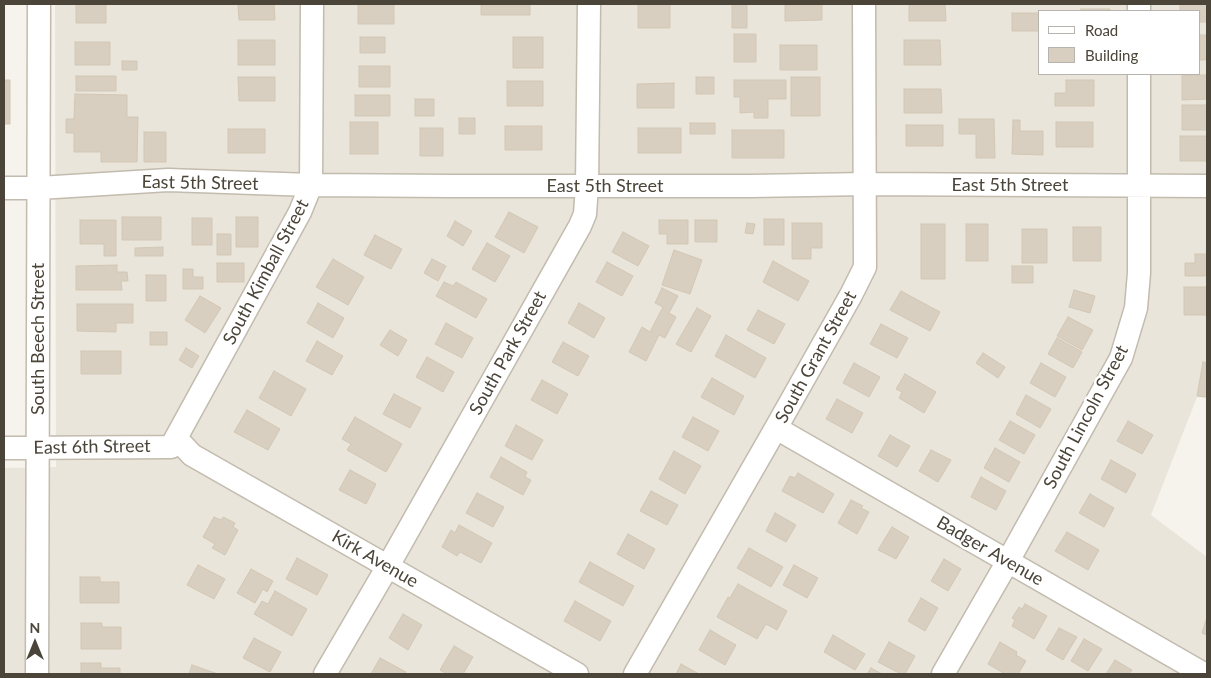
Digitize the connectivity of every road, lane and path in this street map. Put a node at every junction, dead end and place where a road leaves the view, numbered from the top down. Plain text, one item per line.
1 (40, 4) edge
2 (312, 4) edge
3 (590, 4) edge
4 (864, 4) edge
5 (1139, 75) edge
6 (866, 184) junction
7 (311, 185) junction
8 (587, 186) junction
9 (1138, 186) junction
10 (1207, 186) edge
11 (4, 188) edge
12 (39, 188) junction
13 (776, 428) junction
14 (176, 438) junction
15 (4, 448) edge
16 (37, 448) junction
17 (1008, 561) junction
18 (388, 566) junction
19 (37, 674) edge
20 (324, 674) edge
21 (578, 674) edge
22 (635, 674) edge
23 (943, 674) edge
24 (1204, 674) edge

1 - 12 street, South Beech Street
2 - 7 street, South Kimball Street
3 - 8 street, South Park Street
4 - 6 street, South Grant Street
5 - 9 street, South Lincoln Street
6 - 8 street, East 5th Street
6 - 9 street, East 5th Street
6 - 13 street, South Grant Street
7 - 8 street, East 5th Street
7 - 12 street, East 5th Street
7 - 14 street, South Kimball Street
8 - 18 street, South Park Street
9 - 10 street, East 5th Street
9 - 17 street, South Lincoln Street
11 - 12 street, East 5th Street
12 - 16 street, South Beech Street
13 - 17 street, Badger Avenue
13 - 22 street, South Grant Street
14 - 16 street, East 6th Street
14 - 18 street, Kirk Avenue
15 - 16 street, East 6th Street
16 - 19 street, South Beech Street
17 - 23 street, South Lincoln Street
17 - 24 street, Badger Avenue
18 - 20 street, South Park Street
18 - 21 street, Kirk Avenue

